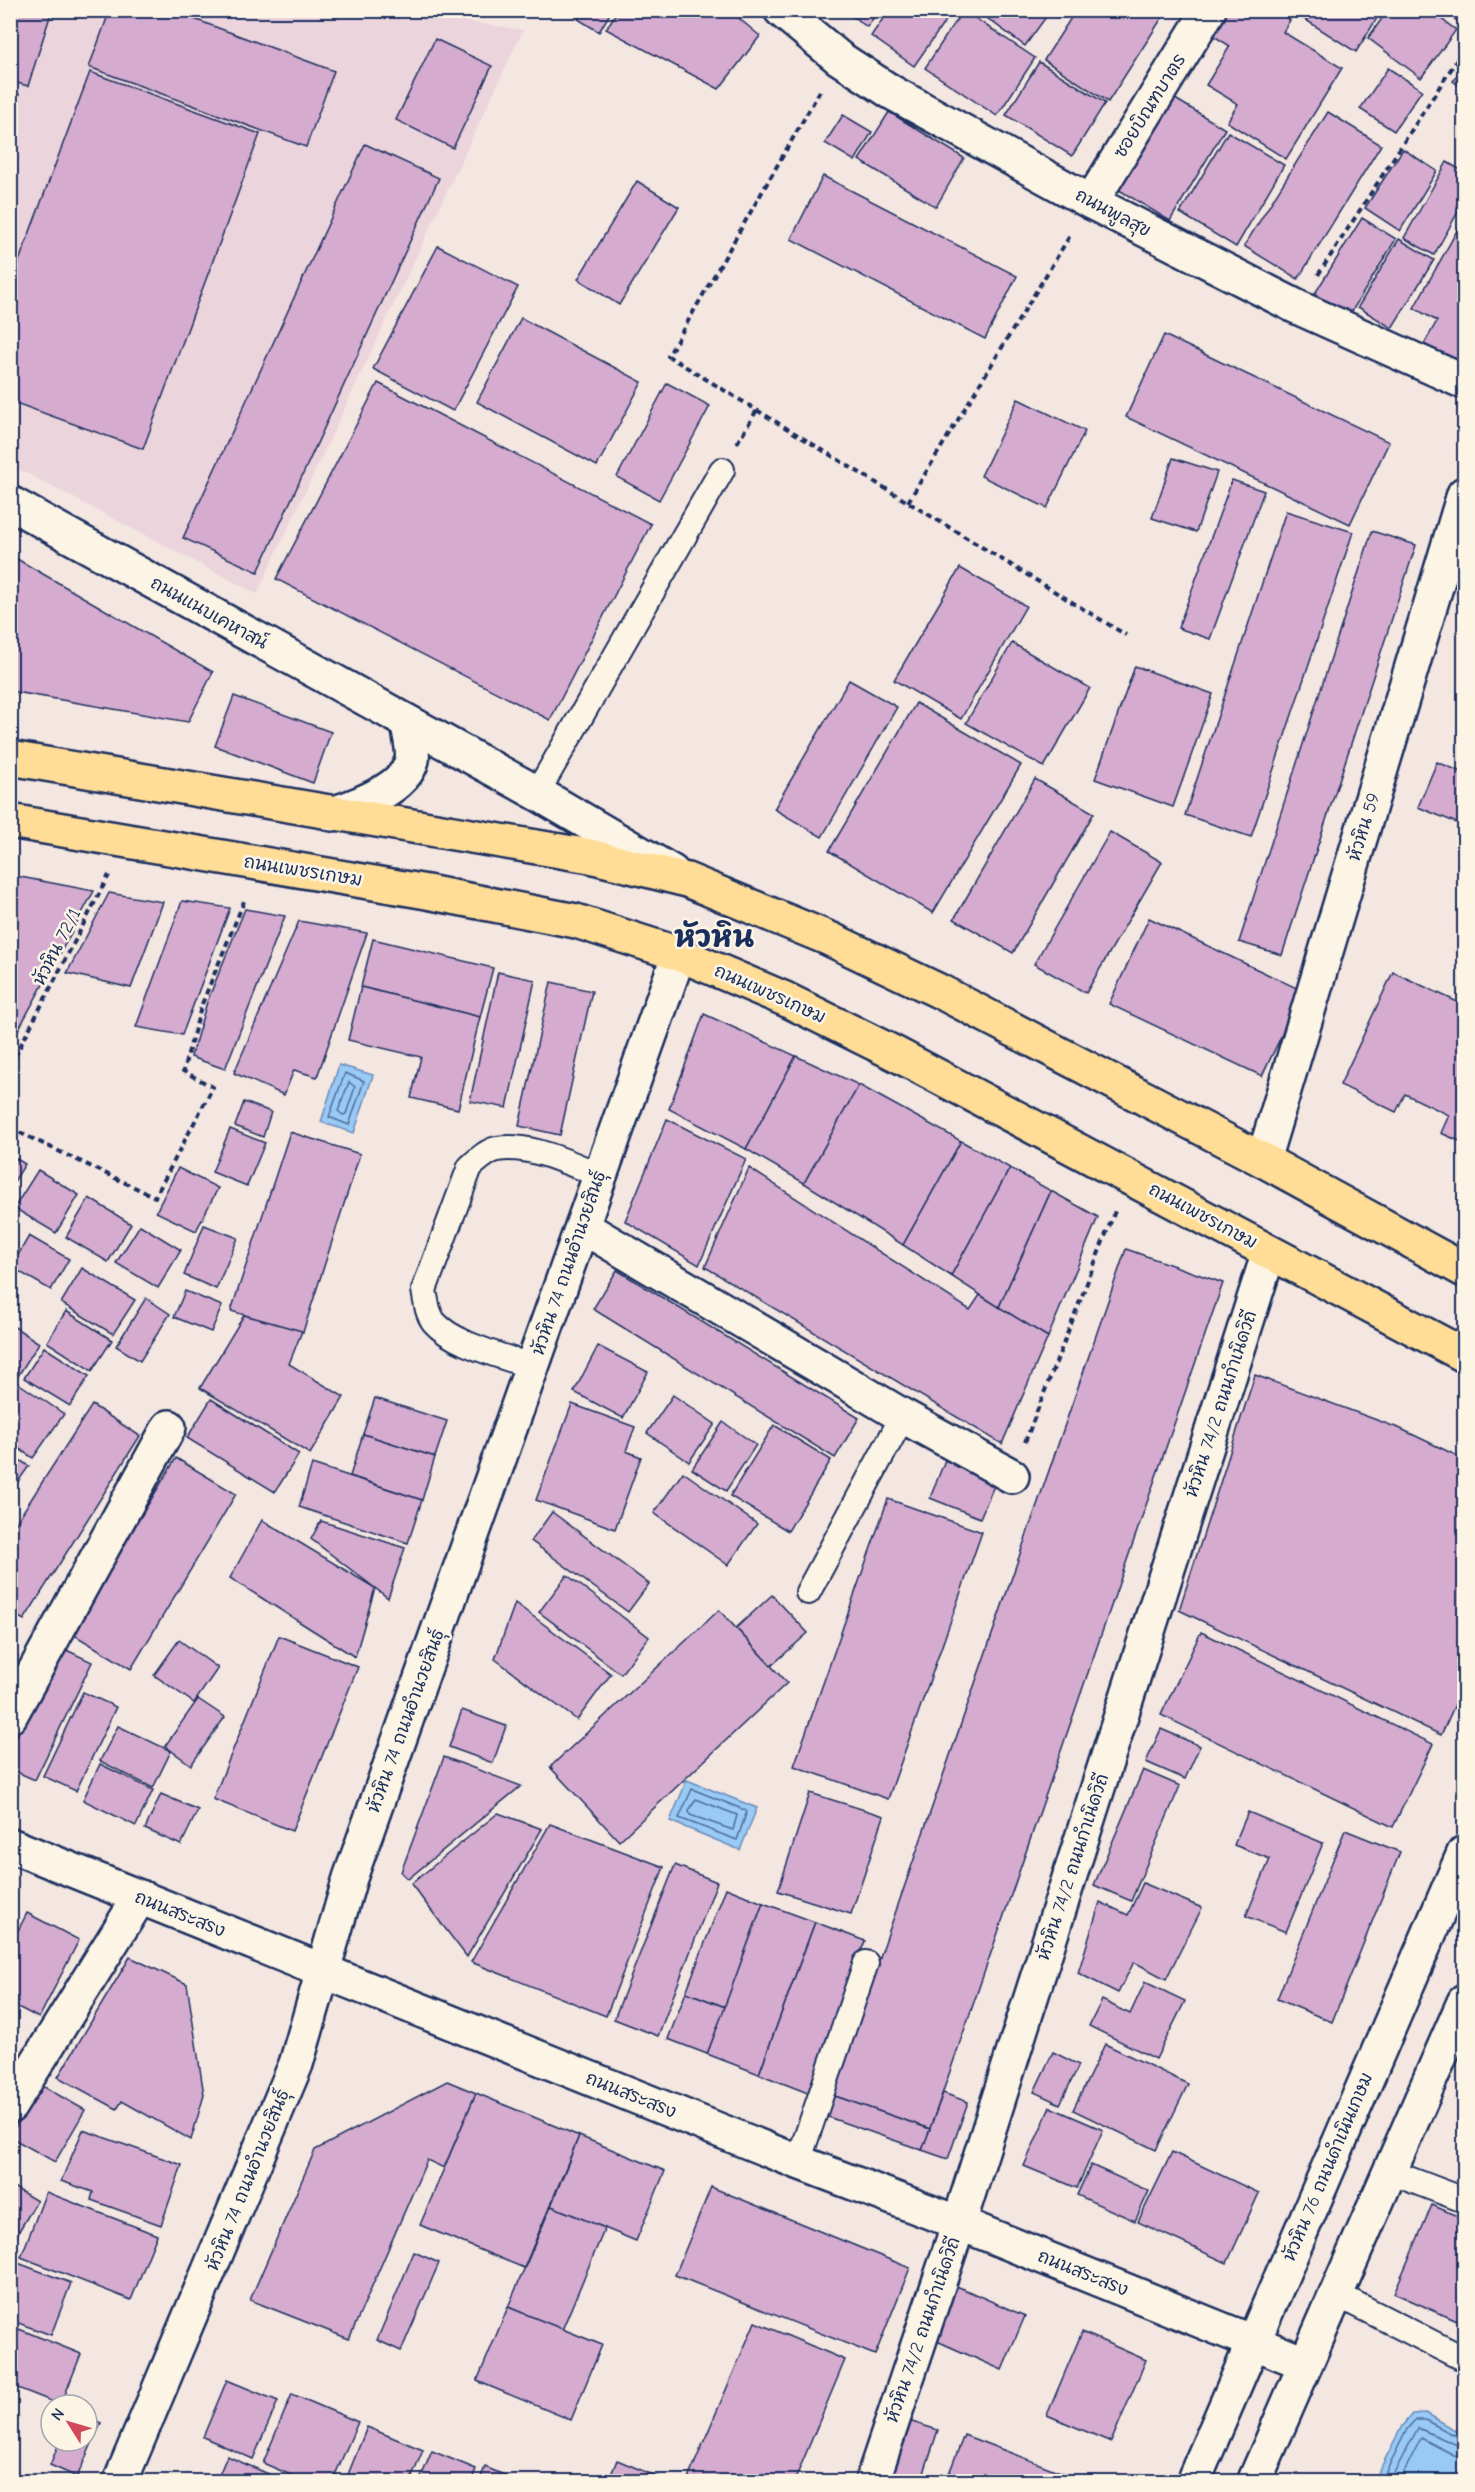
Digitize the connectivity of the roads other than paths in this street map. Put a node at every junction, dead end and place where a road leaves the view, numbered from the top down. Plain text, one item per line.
1 (781, 10) edge
2 (1209, 10) edge
3 (1091, 202) junction
4 (1464, 382) edge
5 (722, 470) dead end
6 (1464, 494) edge
7 (10, 503) edge
8 (408, 723) junction
9 (10, 758) edge
10 (537, 793) junction
11 (332, 814) junction
12 (10, 821) edge
13 (687, 880) junction
14 (679, 954) junction
15 (1263, 1160) junction
16 (600, 1175) junction
17 (583, 1227) junction
18 (1269, 1252) junction
19 (1464, 1270) edge
20 (1464, 1355) edge
21 (533, 1367) junction
22 (903, 1416) junction
23 (169, 1427) dead end
24 (1012, 1476) road end
25 (808, 1592) dead end
26 (10, 1716) edge
27 (10, 1845) edge
28 (1464, 1853) edge
29 (140, 1897) junction
30 (1453, 1910) edge
31 (866, 1963) dead end
32 (322, 1971) junction
33 (1464, 2001) edge
34 (10, 2106) edge
35 (798, 2162) junction
36 (1389, 2172) junction
37 (1464, 2200) edge
38 (959, 2223) junction
39 (1334, 2293) junction
40 (1253, 2342) junction
41 (1464, 2359) edge
42 (1304, 2363) junction
43 (120, 2481) edge
44 (872, 2481) edge
45 (1193, 2481) edge
46 (1254, 2481) edge

1 - 3 street, ถนนพูลสุข
2 - 3 street, ซอยบิณฑบาตร
3 - 4 street, ถนนพูลสุข
5 - 10 lane
6 - 15 street, หัวหิน 59
7 - 8 street, ถนนแนบเคหาสน์
8 - 10 street, ถนนแนบเคหาสน์
8 - 11 street
9 - 11 main road
10 - 13 street, ถนนแนบเคหาสน์
11 - 13 main road
12 - 14 main road, ถนนเพชรเกษม
13 - 15 main road
14 - 16 street, หัวหิน 74 ถนนอำนวยสินธุ์
14 - 18 main road, ถนนเพชรเกษม
15 - 19 main road
16 - 17 street, หัวหิน 74 ถนนอำนวยสินธุ์
16 - 21 lane
17 - 21 street, หัวหิน 74 ถนนอำนวยสินธุ์
17 - 22 street
18 - 20 main road, ถนนเพชรเกษม
18 - 38 street, หัวหิน 74/2 ถนนกำเนิดวิถี
21 - 32 street, หัวหิน 74 ถนนอำนวยสินธุ์
22 - 24 street
22 - 25 lane
23 - 26 street
27 - 29 street, ถนนสระสรง
28 - 30 street, หัวหิน 76 ถนนดำเนินเกษม
29 - 32 street, ถนนสระสรง
29 - 34 street
30 - 40 street, หัวหิน 76 ถนนดำเนินเกษม
31 - 35 lane
32 - 35 street, ถนนสระสรง
32 - 43 street, หัวหิน 74 ถนนอำนวยสินธุ์
33 - 36 street
35 - 38 street, ถนนสระสรง
36 - 37 lane
36 - 39 street
38 - 40 street, ถนนสระสรง
38 - 44 street, หัวหิน 74/2 ถนนกำเนิดวิถี
39 - 41 lane
39 - 42 street
40 - 42 street, ถนนสระสรง
40 - 45 street, หัวหิน 76 ถนนดำเนินเกษม
42 - 46 street

